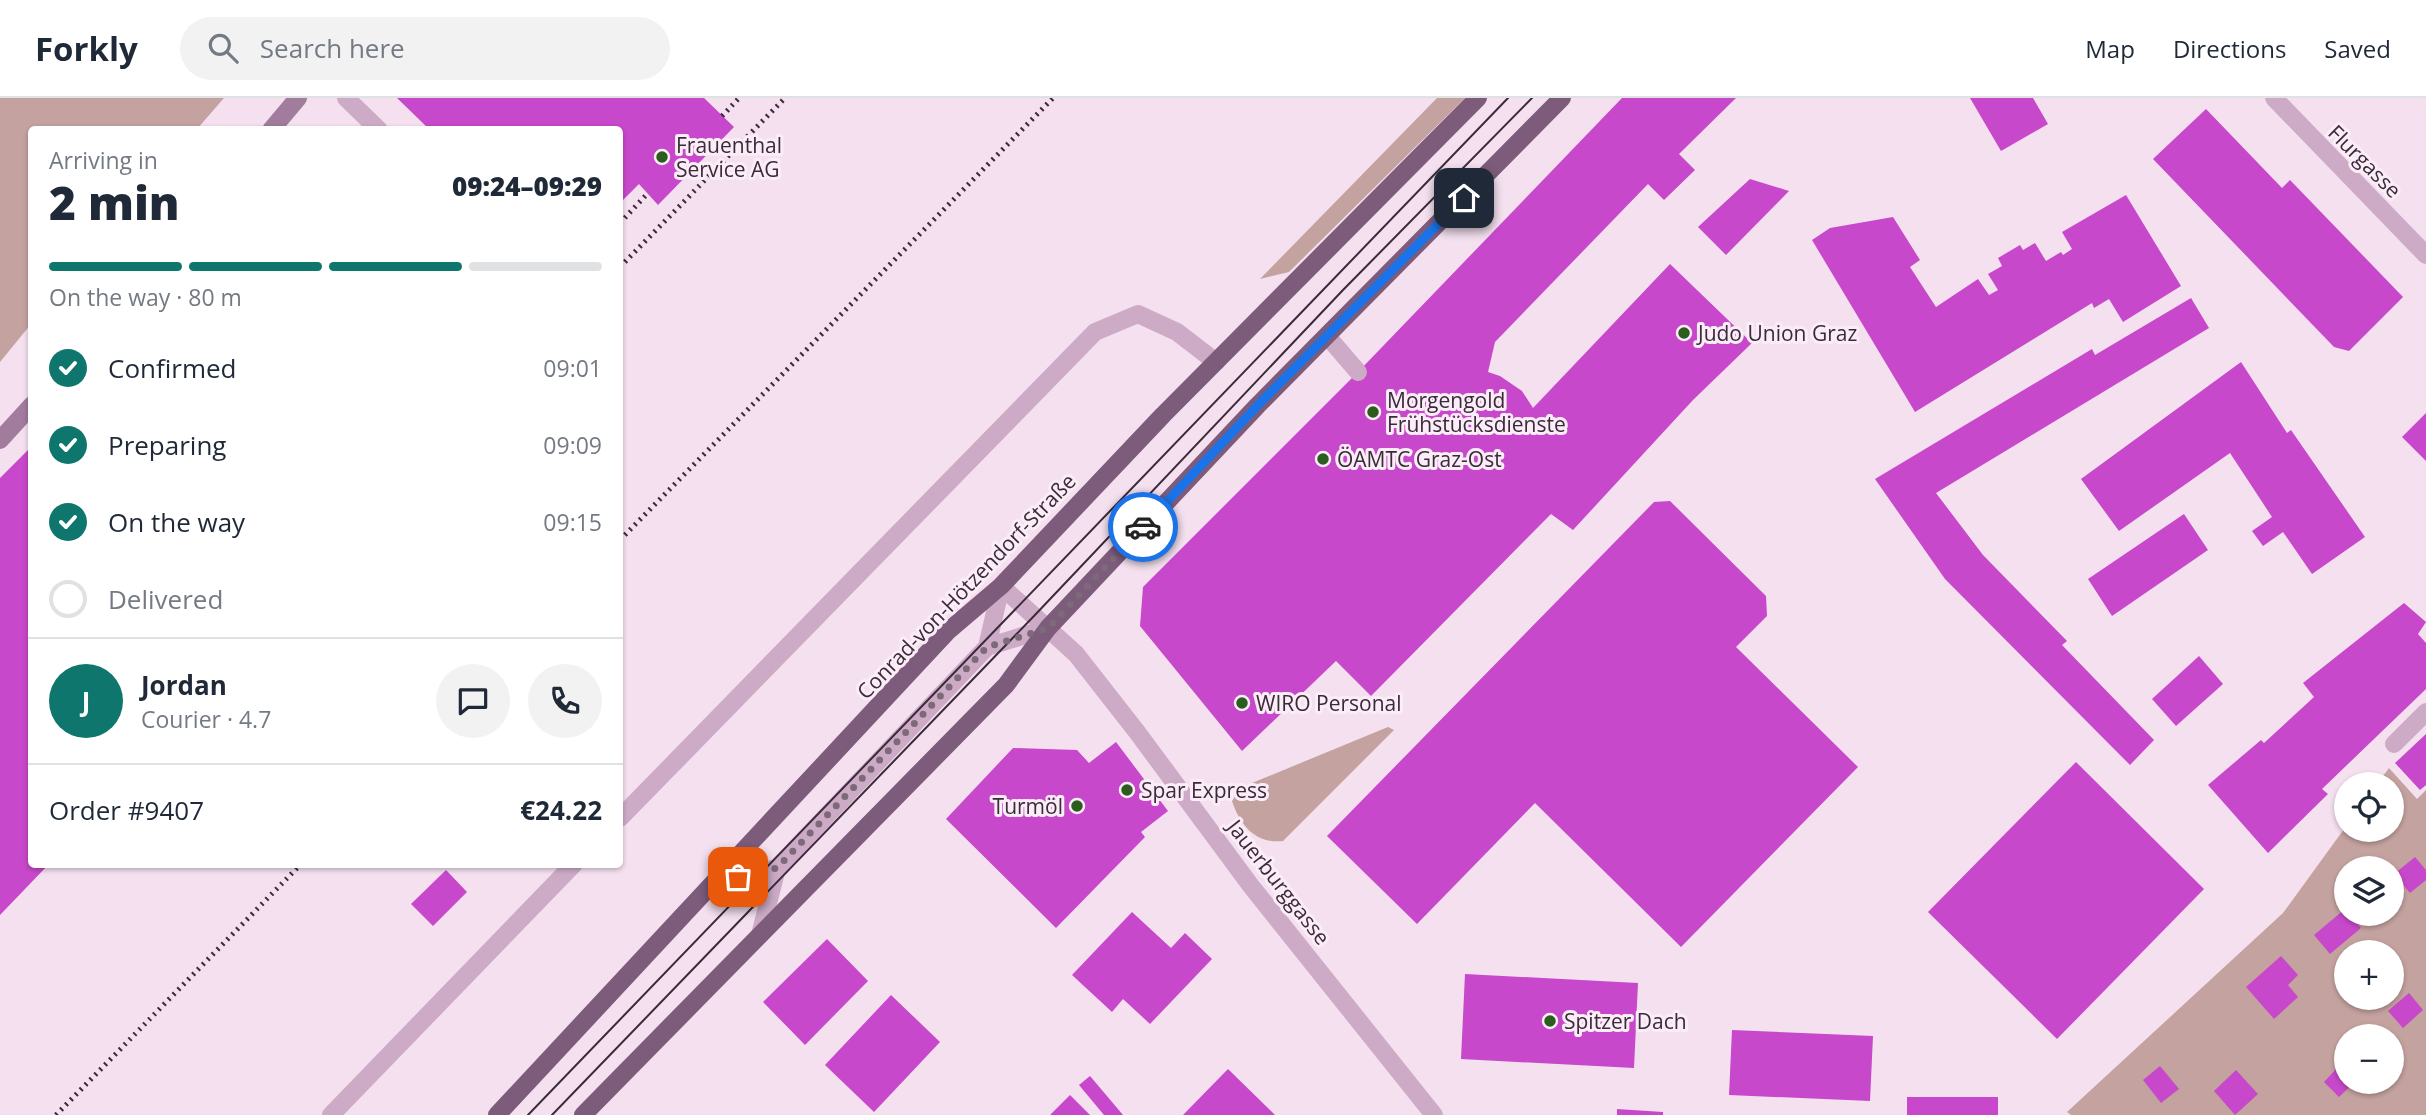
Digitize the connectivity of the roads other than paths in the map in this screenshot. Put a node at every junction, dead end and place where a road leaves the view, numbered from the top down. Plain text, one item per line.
1 (298, 98) edge
2 (346, 98) edge
3 (1478, 98) edge
4 (1562, 98) edge
5 (2274, 98) edge
6 (274, 126) edge
7 (375, 126) edge
8 (2426, 255) edge
9 (1328, 337) junction
10 (1216, 362) junction
11 (1358, 372) dead end
12 (28, 409) edge
13 (0, 440) edge
14 (1001, 586) junction
15 (1048, 628) junction
16 (987, 647) junction
17 (2426, 712) edge
18 (2394, 744) dead end
19 (623, 815) edge
20 (570, 868) edge
21 (777, 868) junction
22 (716, 882) junction
23 (760, 935) junction
24 (331, 1115) edge
25 (497, 1115) edge
26 (583, 1115) edge
27 (1434, 1115) edge

1 - 6 street
2 - 7 street
3 - 10 main road, Conrad-von-Hötzendorf-Straße
4 - 9 main road
5 - 8 street, Flurgasse
9 - 11 street
9 - 15 main road
10 - 14 main road, Conrad-von-Hötzendorf-Straße
10 - 19 street
12 - 13 street
14 - 15 street, Jauerburggasse
14 - 16 street
14 - 22 main road, Conrad-von-Hötzendorf-Straße
15 - 16 street
15 - 23 main road
15 - 27 street, Jauerburggasse
16 - 21 street
17 - 18 street
20 - 24 street
21 - 22 street
21 - 23 street
22 - 25 main road, Conrad-von-Hötzendorf-Straße
23 - 26 main road

